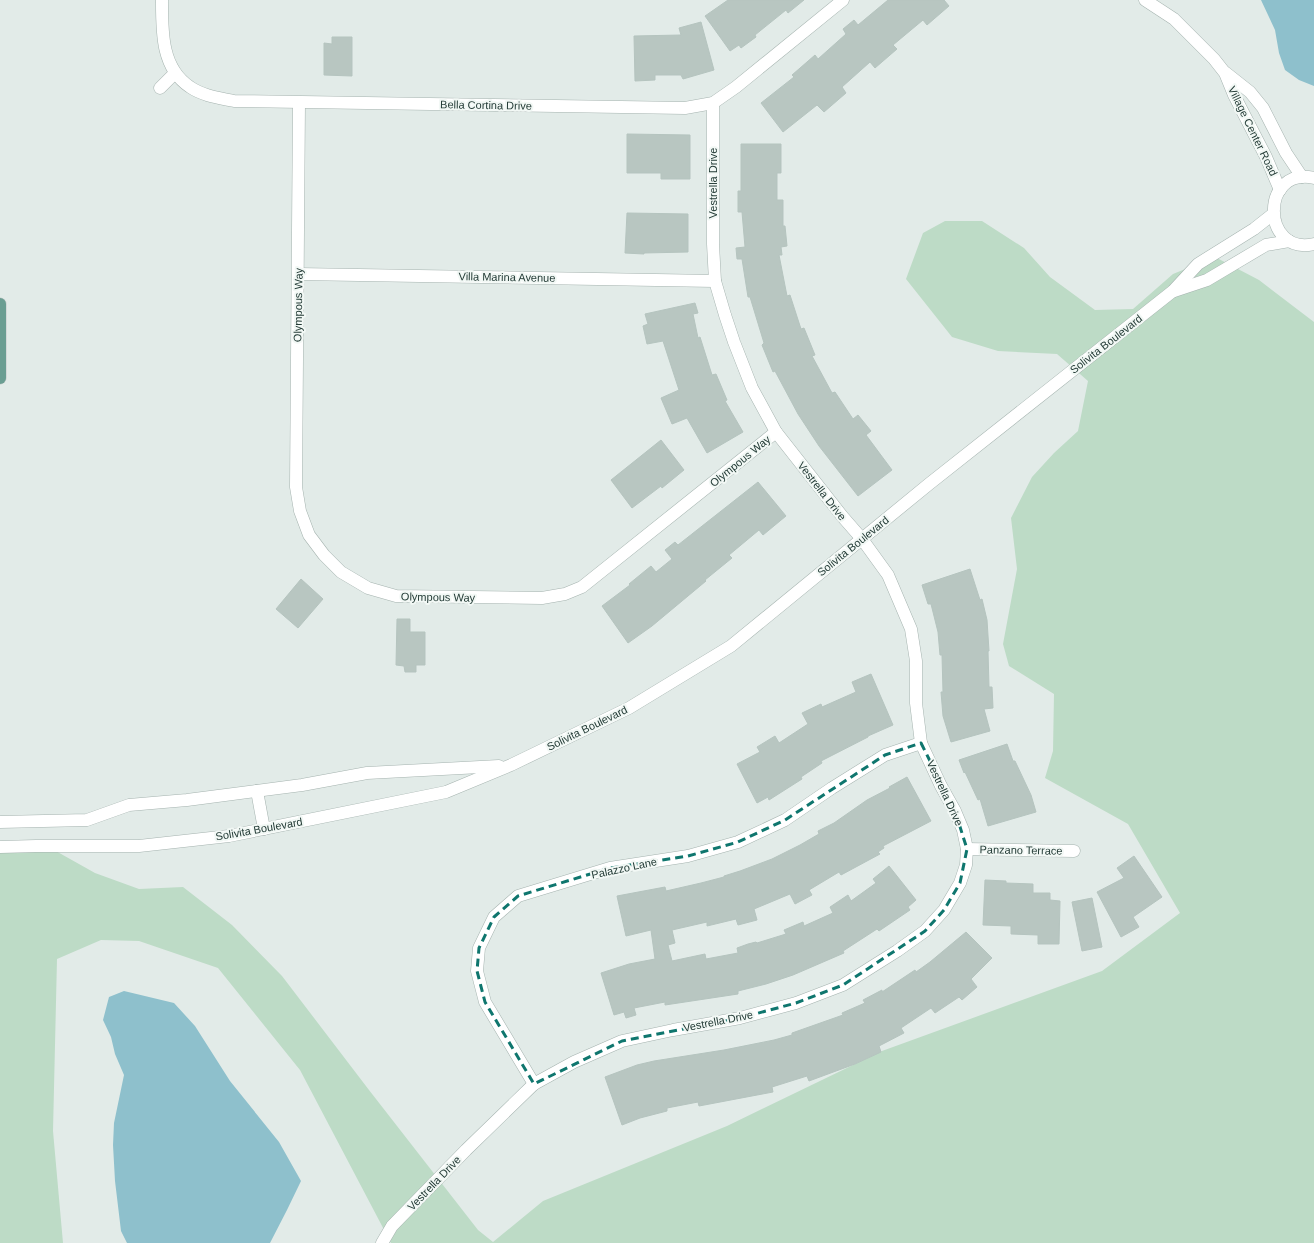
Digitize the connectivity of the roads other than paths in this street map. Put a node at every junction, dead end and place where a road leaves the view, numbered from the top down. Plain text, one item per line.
1 (162, 0) edge
2 (843, 0) edge
3 (1145, 0) edge
4 (175, 73) junction
5 (1225, 73) junction
6 (160, 88) dead end
7 (300, 102) junction
8 (713, 103) junction
9 (1308, 178) edge
10 (1280, 190) junction
11 (1273, 214) junction
12 (1289, 241) junction
13 (1314, 244) edge
14 (298, 274) junction
15 (715, 280) junction
16 (1172, 291) junction
17 (0, 304) edge
18 (0, 378) edge
19 (776, 432) junction
20 (862, 539) junction
21 (922, 743) junction
22 (511, 765) junction
23 (257, 791) junction
24 (0, 822) edge
25 (264, 829) junction
26 (0, 847) edge
27 (967, 849) junction
28 (1074, 851) dead end
29 (534, 1084) junction
30 (382, 1243) edge

1 - 4 street, Bella Cortina Drive
2 - 8 street, Bella Cortina Drive
3 - 5 street, Village Center Road
4 - 6 street
4 - 7 street, Bella Cortina Drive
5 - 9 street, Village Center Road
5 - 10 street, Village Center Road
7 - 8 street, Bella Cortina Drive
7 - 14 street, Olympous Way
8 - 15 street, Vestrella Drive
9 - 10 street
10 - 11 street
11 - 12 street
11 - 16 street, Solivita Boulevard
12 - 13 street, Solivita Boulevard
12 - 16 street, Solivita Boulevard
14 - 15 street, Villa Marina Avenue
14 - 19 street, Olympous Way
15 - 19 street, Vestrella Drive
16 - 20 street, Solivita Boulevard
17 - 18 main road
19 - 20 street, Vestrella Drive
20 - 21 street, Vestrella Drive
20 - 22 street, Solivita Boulevard
21 - 27 street, Vestrella Drive
21 - 29 street, Palazzo Lane
22 - 23 street, Solivita Boulevard
22 - 25 street, Solivita Boulevard
23 - 24 street, Solivita Boulevard
23 - 25 street
25 - 26 street, Solivita Boulevard
27 - 28 street, Panzano Terrace
27 - 29 street, Vestrella Drive
29 - 30 street, Vestrella Drive

